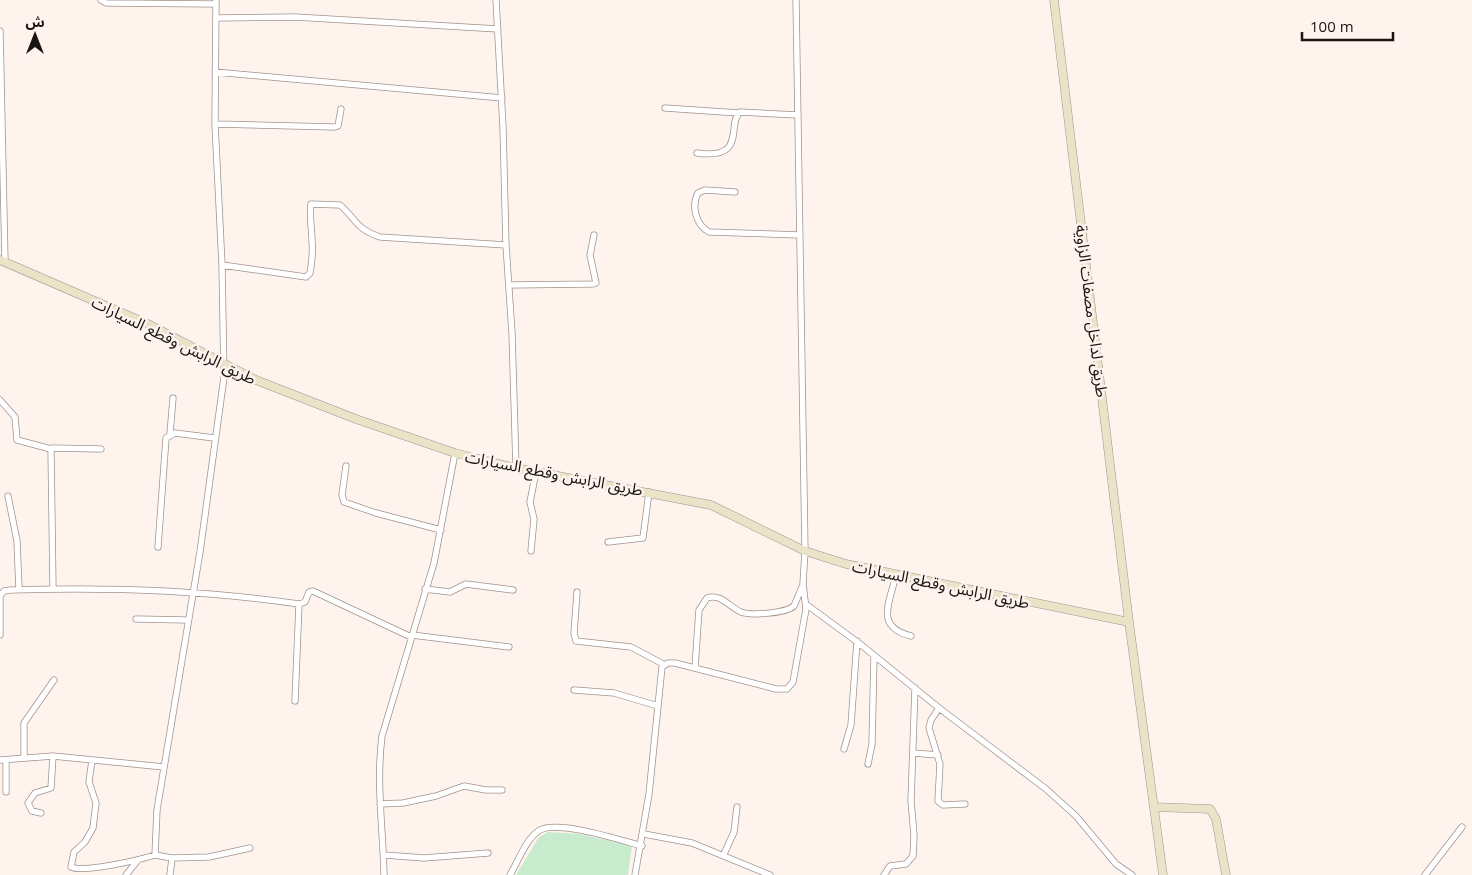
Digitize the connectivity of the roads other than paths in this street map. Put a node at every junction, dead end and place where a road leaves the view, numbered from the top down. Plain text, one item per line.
1 (101, 0) edge
2 (496, 0) edge
3 (796, 0) edge
4 (1054, 0) edge
5 (216, 2) edge
6 (216, 18) junction
7 (498, 29) junction
8 (0, 30) edge
9 (215, 72) junction
10 (502, 98) junction
11 (665, 108) dead end
12 (341, 109) dead end
13 (739, 113) junction
14 (798, 115) junction
15 (216, 124) junction
16 (696, 153) dead end
17 (735, 192) dead end
18 (594, 235) dead end
19 (800, 235) junction
20 (506, 245) junction
21 (2, 261) edge
22 (222, 265) junction
23 (509, 285) junction
24 (225, 364) junction
25 (173, 398) dead end
26 (0, 400) edge
27 (170, 434) junction
28 (214, 438) junction
29 (50, 449) junction
30 (101, 449) dead end
31 (455, 453) junction
32 (346, 466) dead end
33 (516, 468) junction
34 (536, 472) junction
35 (650, 492) junction
36 (8, 496) dead end
37 (441, 530) junction
38 (608, 542) dead end
39 (158, 547) dead end
40 (531, 551) dead end
41 (805, 551) junction
42 (896, 575) junction
43 (803, 584) junction
44 (53, 588) junction
45 (19, 589) junction
46 (424, 589) junction
47 (513, 590) dead end
48 (192, 592) junction
49 (577, 592) dead end
50 (299, 604) junction
51 (807, 605) junction
52 (136, 619) dead end
53 (187, 620) junction
54 (1129, 622) junction
55 (0, 635) edge
56 (412, 636) junction
57 (911, 636) dead end
58 (857, 641) junction
59 (509, 647) dead end
60 (874, 656) junction
61 (665, 665) junction
62 (695, 668) junction
63 (54, 680) dead end
64 (915, 688) junction
65 (574, 690) dead end
66 (295, 701) dead end
67 (658, 706) junction
68 (939, 708) junction
69 (844, 749) dead end
70 (913, 753) junction
71 (938, 755) junction
72 (53, 756) junction
73 (24, 758) junction
74 (3, 760) edge
75 (92, 760) junction
76 (868, 764) dead end
77 (164, 767) junction
78 (502, 790) dead end
79 (6, 792) dead end
80 (380, 804) junction
81 (965, 804) dead end
82 (736, 807) dead end
83 (1154, 807) junction
84 (42, 813) dead end
85 (1462, 827) dead end
86 (644, 834) junction
87 (642, 846) junction
88 (250, 848) dead end
89 (488, 853) dead end
90 (724, 854) junction
91 (155, 855) junction
92 (384, 855) junction
93 (172, 858) junction
94 (138, 860) junction
95 (126, 875) edge
96 (170, 875) edge
97 (384, 875) edge
98 (510, 875) edge
99 (635, 875) edge
100 (770, 875) edge
101 (884, 875) edge
102 (1132, 875) edge
103 (1163, 875) edge
104 (1226, 875) edge
105 (1425, 875) edge

1 - 5 street
2 - 7 street
3 - 14 street
4 - 54 main road, طريق لداخل مصفات الزاوية
5 - 6 street
6 - 7 street
6 - 9 street
7 - 10 street
8 - 21 street
9 - 10 street
9 - 15 street
10 - 20 street
11 - 13 street
12 - 15 street
13 - 14 street
13 - 16 street
14 - 19 street
15 - 22 street
17 - 19 street
18 - 23 street
19 - 41 street
20 - 22 street
20 - 23 street
21 - 24 main road, طريق الرابش وقطع السيارات
22 - 24 street
23 - 33 street
24 - 28 street
24 - 31 main road, طريق الرابش وقطع السيارات
25 - 27 street
26 - 29 street
27 - 28 street
27 - 39 street
28 - 48 street
29 - 30 street
29 - 44 street
31 - 33 main road, طريق الرابش وقطع السيارات
31 - 37 street
32 - 37 street
33 - 34 main road, طريق الرابش وقطع السيارات
34 - 35 main road, طريق الرابش وقطع السيارات
34 - 40 street
35 - 38 street
35 - 41 main road, طريق الرابش وقطع السيارات
36 - 45 street
37 - 46 street
41 - 42 main road, طريق الرابش وقطع السيارات
41 - 43 street
42 - 54 main road, طريق الرابش وقطع السيارات
42 - 57 street
43 - 51 street
43 - 62 street
44 - 45 street
44 - 48 street
45 - 55 street
46 - 47 street
46 - 56 street
48 - 50 street
48 - 53 street
49 - 61 street
50 - 56 street
50 - 66 street
51 - 58 street
51 - 62 street
52 - 53 street
53 - 77 street
54 - 83 main road, طريق لداخل مصفات الزاوية
56 - 59 street
56 - 80 street
58 - 60 street
58 - 69 street
60 - 64 street
60 - 76 street
61 - 62 street
61 - 67 street
63 - 73 street
64 - 68 street
64 - 70 street
65 - 67 street
67 - 86 street
68 - 71 street
68 - 102 street
70 - 71 street
70 - 101 street
71 - 81 street
72 - 73 street
72 - 75 street
72 - 84 street
73 - 74 street
74 - 79 street
75 - 77 street
75 - 94 street
77 - 91 street
78 - 80 street
80 - 92 street
82 - 90 street
83 - 103 main road, طريق لداخل مصفات الزاوية
83 - 104 main road
85 - 105 street
86 - 87 street
86 - 90 street
87 - 98 street
87 - 99 street
88 - 93 street
89 - 92 street
90 - 100 street
91 - 93 street
91 - 94 street
92 - 97 street
93 - 96 street
94 - 95 street

